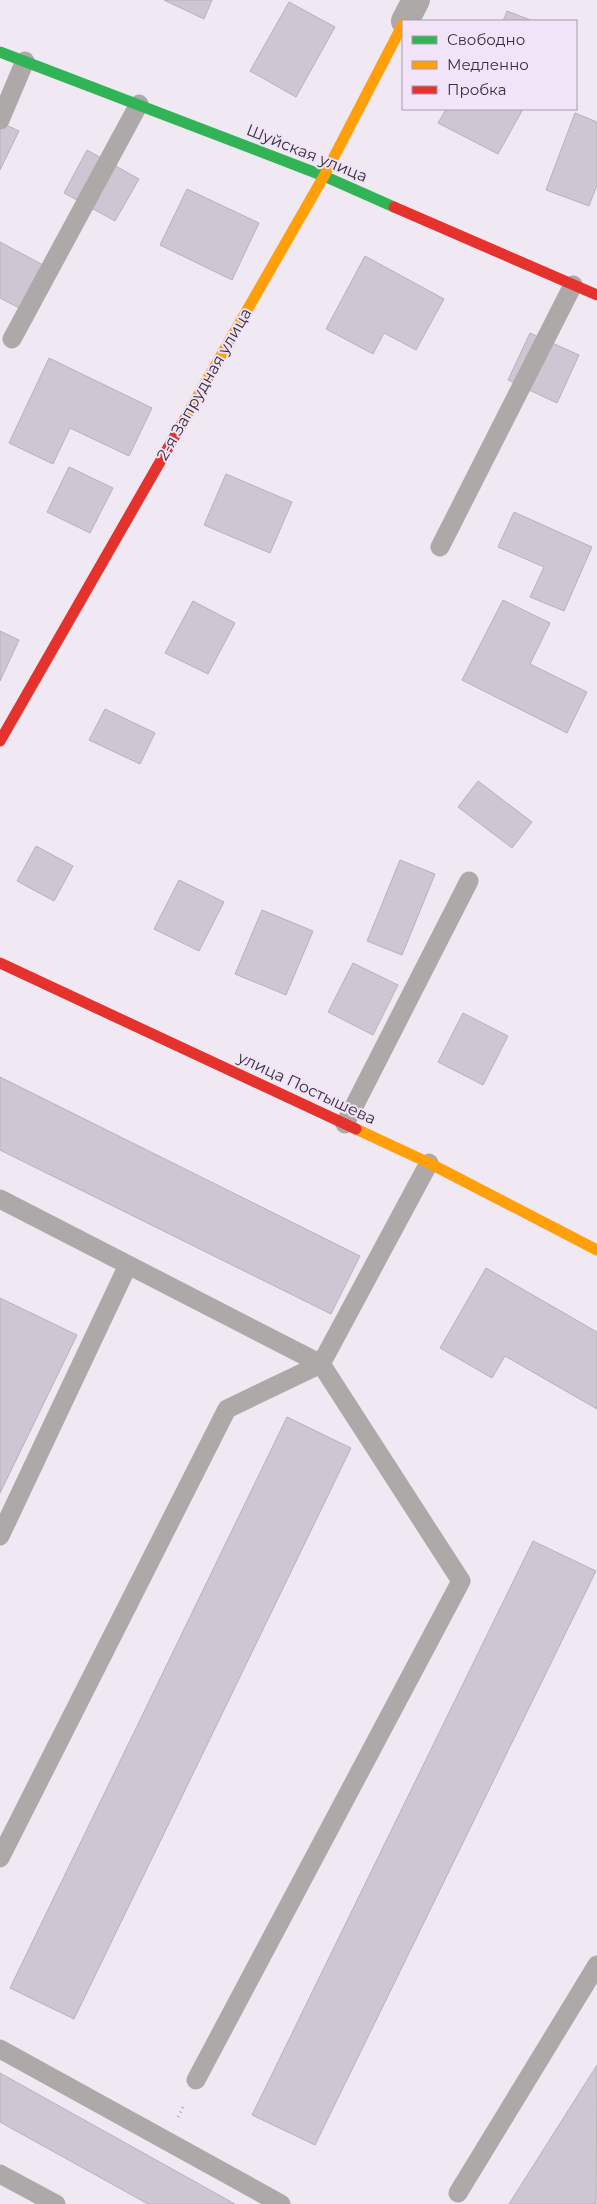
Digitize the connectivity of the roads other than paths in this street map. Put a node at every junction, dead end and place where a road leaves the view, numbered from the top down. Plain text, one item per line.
1 (416, 0) edge
2 (406, 20) edge
3 (402, 27) edge
4 (0, 52) edge
5 (25, 61) junction
6 (139, 104) junction
7 (0, 120) edge
8 (324, 176) junction
9 (572, 285) junction
10 (597, 295) edge
11 (12, 339) dead end
12 (440, 547) dead end
13 (0, 741) edge
14 (468, 881) dead end
15 (0, 963) edge
16 (345, 1124) junction
17 (429, 1163) junction
18 (0, 1199) edge
19 (597, 1250) edge
20 (128, 1265) junction
21 (322, 1364) junction
22 (0, 1536) edge
23 (0, 1858) edge
24 (597, 1965) edge
25 (0, 2049) edge
26 (196, 2080) road end
27 (0, 2174) edge
28 (458, 2193) dead end
29 (56, 2204) edge
30 (281, 2204) edge

1 - 2 street, 2-я Запрудная улица
3 - 8 street, 2-я Запрудная улица
4 - 5 street, Шуйская улица
5 - 6 street, Шуйская улица
5 - 7 lane
6 - 8 street, Шуйская улица
6 - 11 lane
8 - 9 street, Шуйская улица
8 - 13 street, 2-я Запрудная улица
9 - 10 street, Шуйская улица
9 - 12 lane
14 - 16 lane
15 - 16 street, улица Постышева
16 - 17 street, улица Постышева
17 - 19 street, улица Постышева
17 - 21 lane
18 - 20 lane
20 - 21 lane
20 - 22 lane
21 - 23 lane
21 - 26 lane
24 - 28 lane
25 - 30 lane
27 - 29 lane

